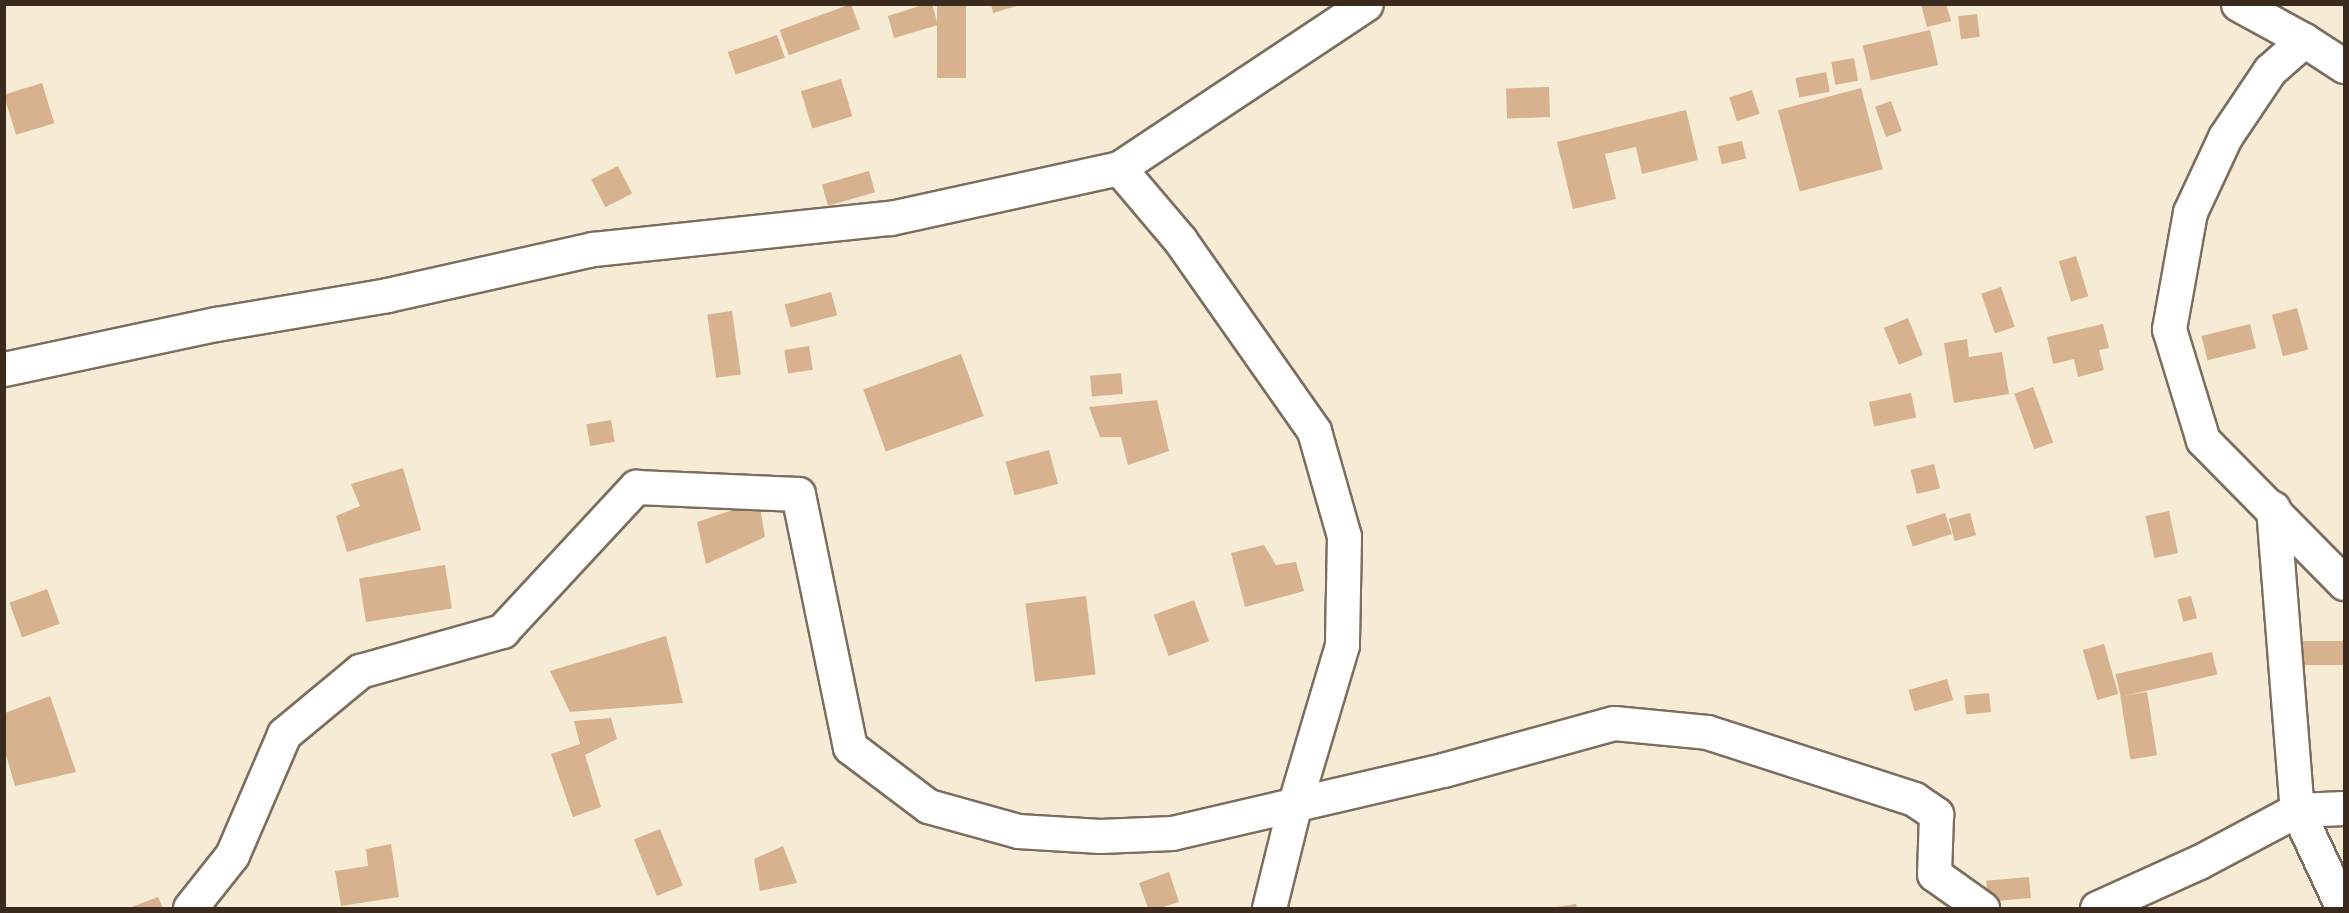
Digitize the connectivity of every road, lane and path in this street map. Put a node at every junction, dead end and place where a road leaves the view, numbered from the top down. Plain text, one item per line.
1 (1366, 4) edge
2 (2238, 4) edge
3 (2304, 40) junction
4 (2344, 66) edge
5 (1119, 168) junction
6 (4, 369) edge
7 (2273, 508) junction
8 (2344, 583) edge
9 (1294, 803) junction
10 (2344, 808) edge
11 (2297, 810) junction
12 (190, 909) edge
13 (1269, 909) edge
14 (1982, 909) edge
15 (2097, 909) edge
16 (2343, 909) edge

1 - 5 street
2 - 3 street
3 - 4 street
3 - 7 street
5 - 6 street
5 - 9 street
7 - 8 street
7 - 11 street
9 - 12 street
9 - 13 street
9 - 14 street
10 - 11 street
11 - 15 street
11 - 16 street

